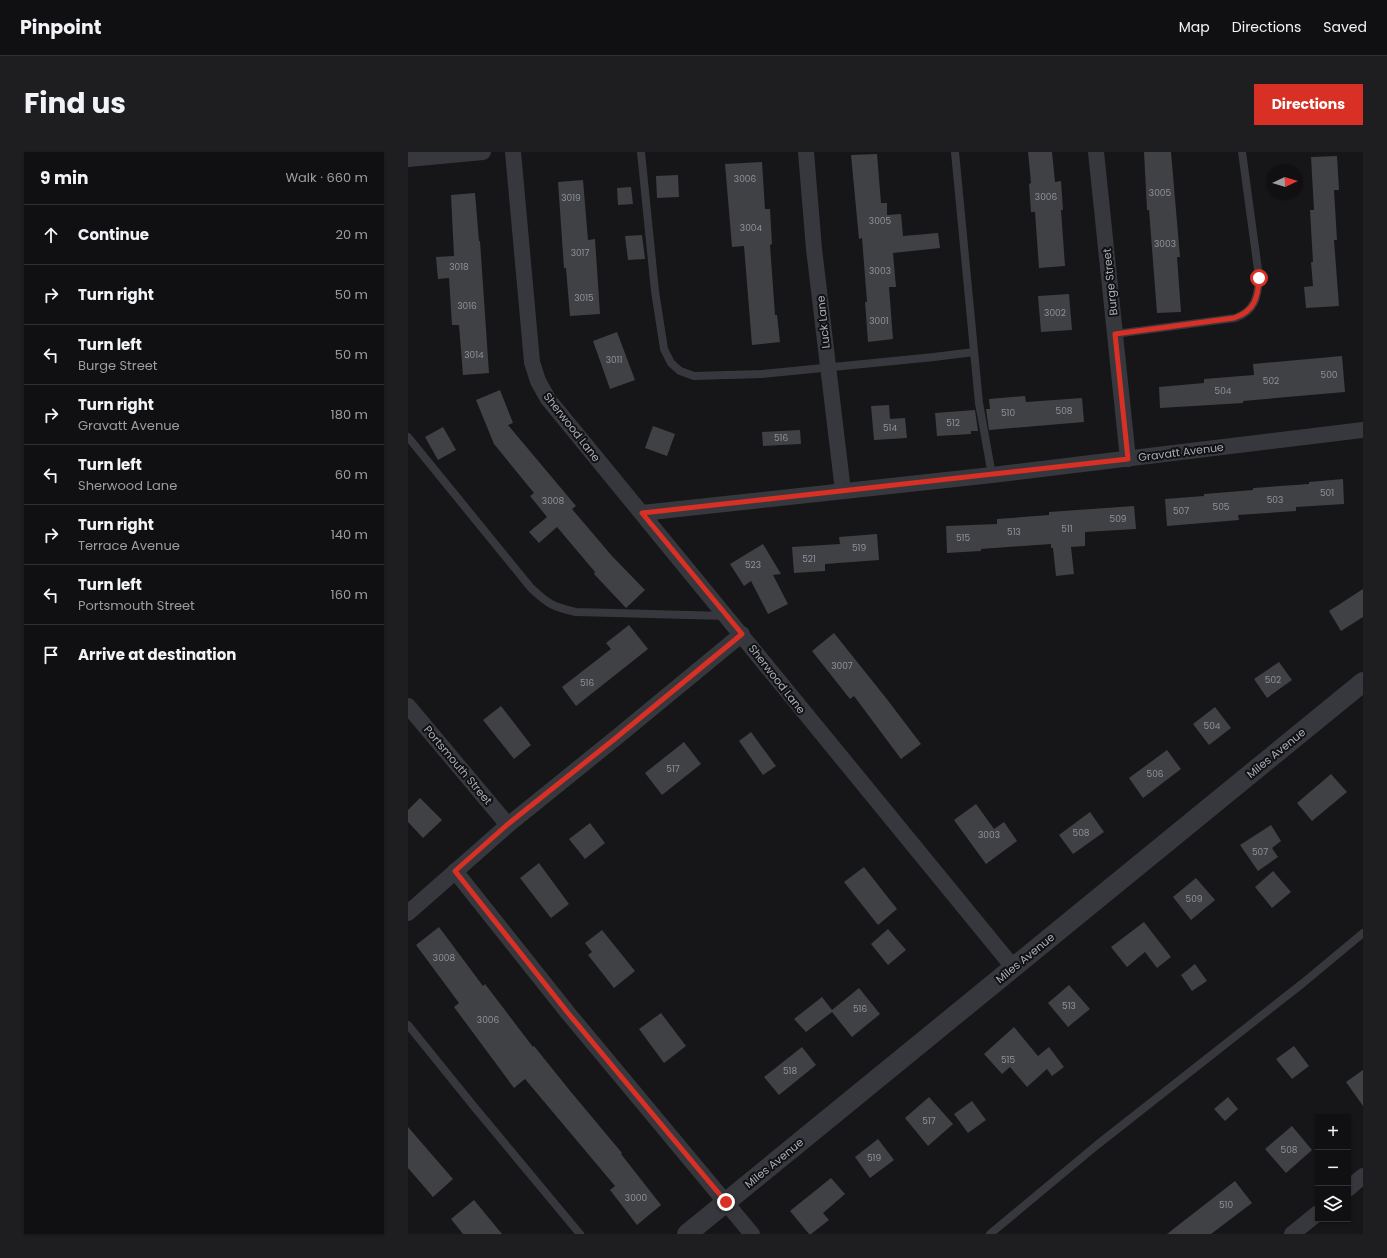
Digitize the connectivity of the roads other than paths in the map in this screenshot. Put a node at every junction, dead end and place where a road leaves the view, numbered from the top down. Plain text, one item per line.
1 (483, 152) edge
2 (513, 152) edge
3 (641, 152) edge
4 (806, 152) edge
5 (955, 152) edge
6 (1096, 152) edge
7 (1242, 152) edge
8 (408, 159) edge
9 (1115, 334) junction
10 (974, 352) junction
11 (828, 368) junction
12 (1363, 430) edge
13 (408, 437) edge
14 (1128, 459) junction
15 (992, 474) junction
16 (843, 491) junction
17 (642, 513) junction
18 (727, 616) junction
19 (742, 634) junction
20 (1363, 682) edge
21 (408, 706) edge
22 (508, 824) junction
23 (455, 871) junction
24 (408, 913) edge
25 (1363, 933) edge
26 (1014, 967) junction
27 (408, 1025) edge
28 (1363, 1176) edge
29 (1351, 1186) edge
30 (726, 1202) junction
31 (1315, 1215) edge
32 (580, 1234) edge
33 (687, 1234) edge
34 (752, 1234) edge
35 (990, 1234) edge
36 (1292, 1234) edge

1 - 8 street
2 - 17 street, Sherwood Lane
3 - 11 lane
4 - 11 street, Luck Lane
5 - 10 lane
6 - 9 street, Burge Street
7 - 9 lane
9 - 14 street, Burge Street
10 - 11 lane
10 - 15 lane
11 - 16 street, Luck Lane
12 - 14 street, Gravatt Avenue
13 - 18 lane
14 - 15 street, Gravatt Avenue
15 - 16 street, Gravatt Avenue
16 - 17 street, Gravatt Avenue
17 - 18 street, Sherwood Lane
18 - 19 street, Sherwood Lane
19 - 22 street
19 - 26 street, Sherwood Lane
20 - 26 street, Miles Avenue
21 - 22 street, Portsmouth Street
22 - 23 street
23 - 24 street
23 - 30 street
25 - 35 lane
26 - 30 street, Miles Avenue
27 - 32 lane
28 - 29 street
30 - 33 street, Miles Avenue
30 - 34 street
31 - 36 street

